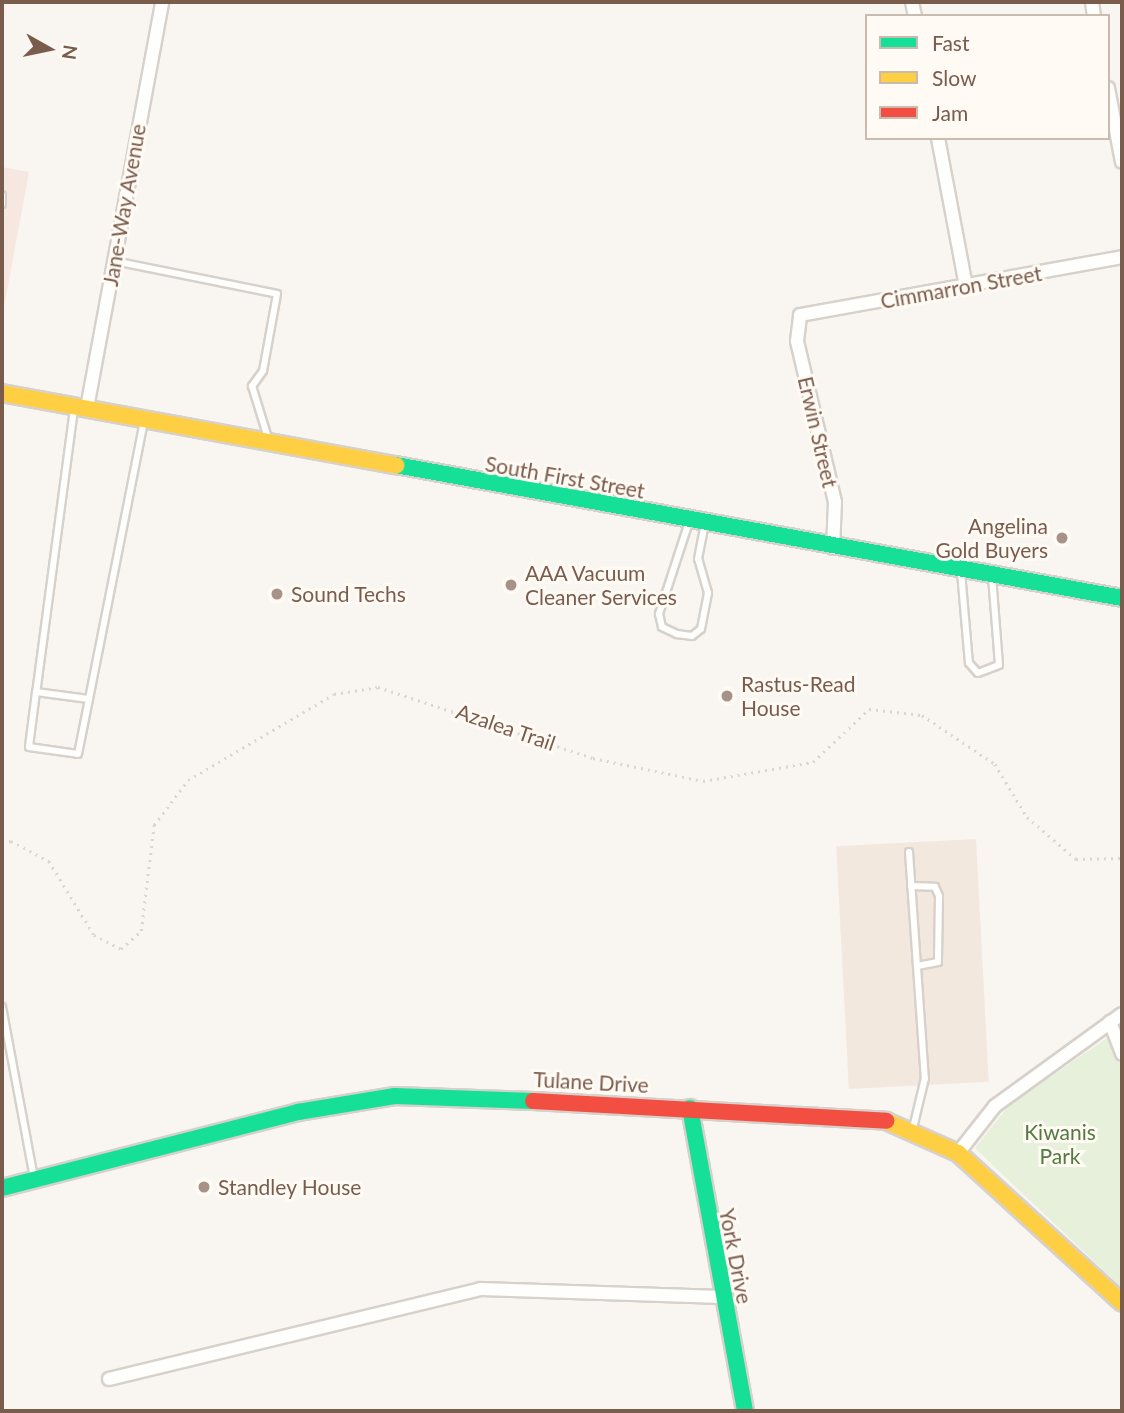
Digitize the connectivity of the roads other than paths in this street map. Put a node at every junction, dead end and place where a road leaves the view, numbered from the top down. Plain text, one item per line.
1 (162, 2) edge
2 (1110, 99) edge
3 (938, 140) edge
4 (1122, 162) edge
5 (2, 195) edge
6 (2, 204) edge
7 (1122, 257) edge
8 (113, 261) junction
9 (967, 286) junction
10 (800, 315) joint
11 (2, 393) edge
12 (81, 407) junction
13 (144, 419) junction
14 (270, 443) junction
15 (697, 523) junction
16 (833, 548) junction
17 (961, 570) junction
18 (992, 575) junction
19 (1122, 598) edge
20 (36, 692) junction
21 (89, 699) junction
22 (909, 852) dead end
23 (911, 886) junction
24 (917, 966) junction
25 (2, 1007) edge
26 (1122, 1014) edge
27 (1110, 1022) junction
28 (1122, 1054) edge
29 (690, 1108) junction
30 (913, 1128) junction
31 (958, 1153) junction
32 (35, 1180) junction
33 (2, 1188) edge
34 (723, 1297) junction
35 (1122, 1303) edge
36 (110, 1379) dead end
37 (745, 1411) edge

1 - 8 street, Jane-Way Avenue
2 - 4 street
3 - 9 street
5 - 6 lane
7 - 9 street, Cimmarron Street
8 - 12 street, Jane-Way Avenue
8 - 14 lane
9 - 10 street, Cimmarron Street
10 - 16 street, Erwin Street
11 - 12 street, South First Street
12 - 13 street, South First Street
12 - 20 lane
13 - 14 street, South First Street
13 - 21 lane
14 - 15 street, South First Street
15 - 15 lane
15 - 16 street, South First Street
16 - 17 street, South First Street
17 - 18 street, South First Street
17 - 18 lane
18 - 19 street, South First Street
20 - 21 lane
20 - 21 lane
22 - 23 lane
23 - 24 lane
23 - 24 lane
24 - 30 lane
25 - 32 lane
26 - 27 street
27 - 28 street
27 - 31 street
29 - 30 street, Tulane Drive
29 - 32 street, Tulane Drive
29 - 34 street, York Drive
30 - 31 street, Tulane Drive
31 - 35 street, Tulane Drive
32 - 33 street, Tulane Drive
34 - 36 street
34 - 37 street, York Drive

